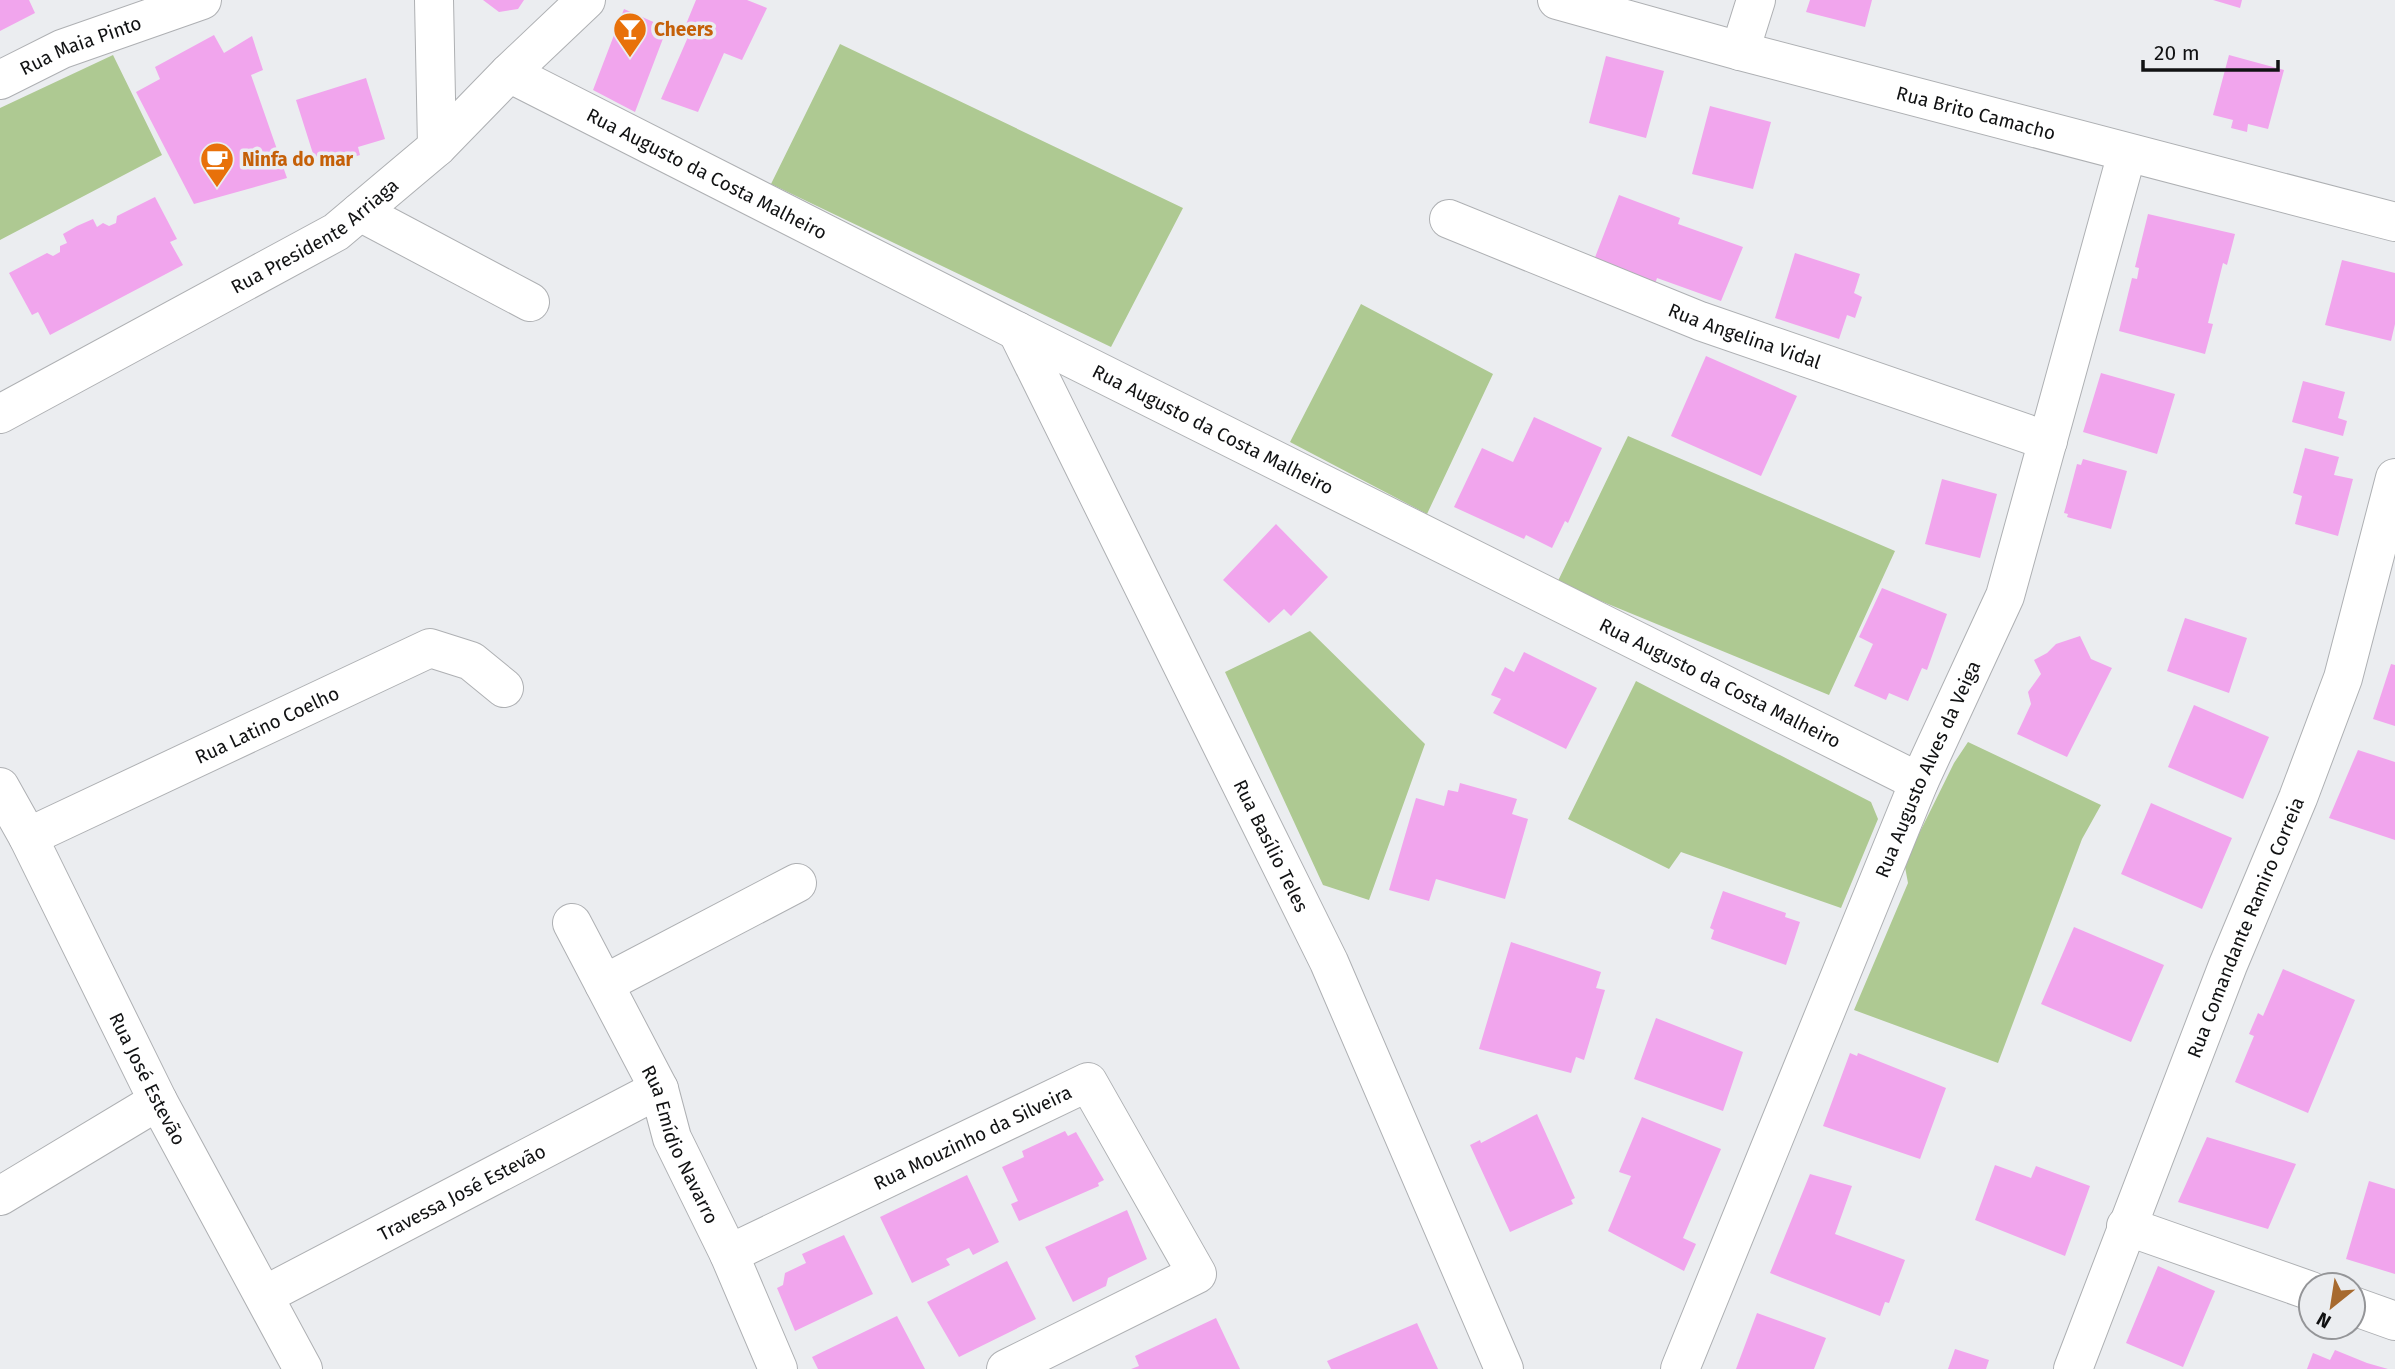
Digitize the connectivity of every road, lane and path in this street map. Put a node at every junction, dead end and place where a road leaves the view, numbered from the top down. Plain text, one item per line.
1 (202, 0) edge
2 (434, 0) edge
3 (586, 0) edge
4 (1557, 0) edge
5 (1755, 0) edge
6 (1740, 51) junction
7 (509, 73) junction
8 (0, 80) edge
9 (437, 146) junction
10 (2127, 153) junction
11 (360, 212) junction
12 (1449, 219) dead end
13 (2395, 222) edge
14 (530, 302) dead end
15 (1017, 331) junction
16 (0, 414) edge
17 (2048, 441) junction
18 (2395, 478) edge
19 (504, 688) dead end
20 (1919, 782) junction
21 (0, 787) edge
22 (28, 836) junction
23 (797, 883) dead end
24 (572, 923) dead end
25 (604, 985) junction
26 (659, 1089) junction
27 (158, 1101) junction
28 (0, 1196) edge
29 (2126, 1226) junction
30 (729, 1254) junction
31 (2297, 1287) edge
32 (265, 1295) junction
33 (2367, 1311) edge
34 (2395, 1321) edge
35 (303, 1369) edge
36 (778, 1369) edge
37 (1006, 1369) edge
38 (1504, 1369) edge
39 (1680, 1369) edge
40 (2073, 1369) edge

1 - 8 street, Rua Maia Pinto
2 - 9 street
3 - 7 street, Rua Presidente Arriaga
4 - 6 street, Rua Brito Camacho
5 - 6 street
6 - 10 street, Rua Brito Camacho
7 - 9 street, Rua Presidente Arriaga
7 - 15 street, Rua Augusto da Costa Malheiro
9 - 11 street, Rua Presidente Arriaga
10 - 13 street, Rua Brito Camacho
10 - 17 street, Rua Augusto Alves da Veiga
11 - 14 street
11 - 16 street, Rua Presidente Arriaga
12 - 17 street, Rua Angelina Vidal
15 - 20 street, Rua Augusto da Costa Malheiro
15 - 38 street, Rua Basílio Teles
17 - 20 street, Rua Augusto Alves da Veiga
18 - 29 street, Rua Comandante Ramiro Correia
19 - 22 street, Rua Latino Coelho
20 - 39 street, Rua Augusto Alves da Veiga
21 - 22 street, Rua José Estevão
22 - 27 street, Rua José Estevão
23 - 25 street
24 - 25 street, Rua Emídio Navarro
25 - 26 street, Rua Emídio Navarro
26 - 30 street, Rua Emídio Navarro
26 - 32 street, Travessa José Estevão
27 - 28 street
27 - 32 street, Rua José Estevão
29 - 31 street
29 - 40 street, Rua Comandante Ramiro Correia
30 - 36 street, Rua Emídio Navarro
30 - 37 street, Rua Mouzinho da Silveira
32 - 35 street, Rua José Estevão
33 - 34 street

